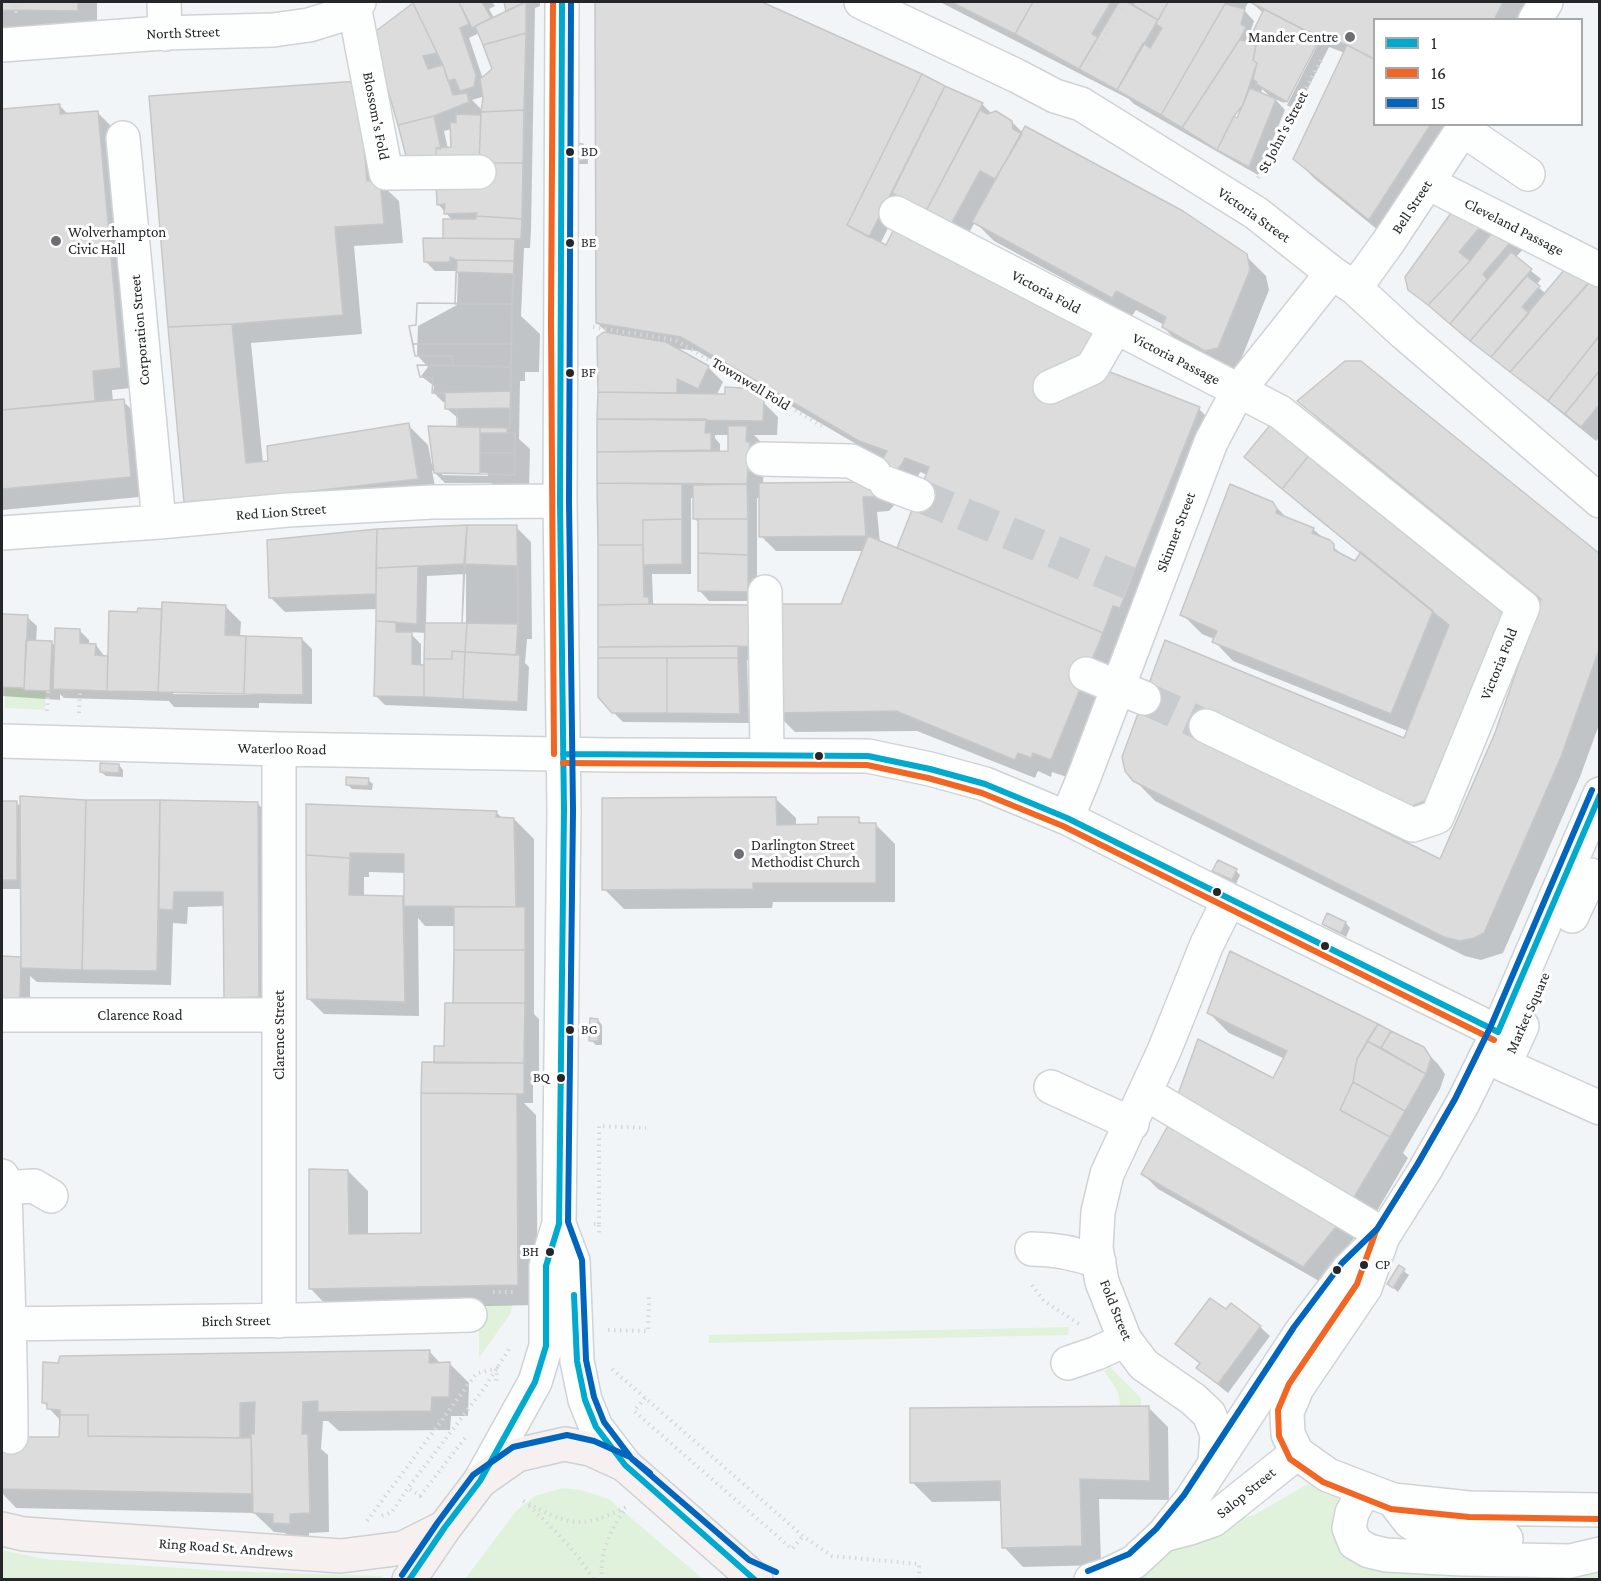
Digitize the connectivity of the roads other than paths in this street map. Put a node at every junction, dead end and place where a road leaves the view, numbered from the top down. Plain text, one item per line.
1 (164, 2) edge
2 (562, 2) edge
3 (861, 2) edge
4 (1546, 2) edge
5 (357, 3) edge
6 (271, 16) edge
7 (1536, 18) edge
8 (165, 34) junction
9 (2, 45) edge
10 (1464, 127) edge
11 (123, 138) dead end
12 (478, 172) dead end
13 (1528, 174) dead end
14 (1428, 183) junction
15 (896, 213) dead end
16 (1599, 270) edge
17 (1344, 280) junction
18 (1115, 328) junction
19 (1050, 387) dead end
20 (1238, 391) junction
21 (763, 459) dead end
22 (896, 485) tunnel mouth
23 (560, 501) junction
24 (1599, 501) edge
25 (159, 522) junction
26 (2, 533) edge
27 (765, 592) dead end
28 (1086, 674) dead end
29 (1131, 692) junction
30 (1206, 726) tunnel mouth
31 (2, 741) edge
32 (279, 750) junction
33 (563, 754) junction
34 (767, 756) junction
35 (1599, 794) edge
36 (1066, 818) junction
37 (1599, 879) edge
38 (1229, 900) junction
39 (279, 1015) junction
40 (2, 1016) edge
41 (1498, 1032) junction
42 (1051, 1088) dead end
43 (1145, 1093) junction
44 (1599, 1108) edge
45 (1132, 1124) junction
46 (3, 1184) edge
47 (51, 1196) dead end
48 (558, 1224) junction
49 (1384, 1235) junction
50 (1032, 1249) dead end
51 (1099, 1262) junction
52 (470, 1316) dead end
53 (279, 1321) junction
54 (6, 1324) edge
55 (1115, 1344) junction
56 (1068, 1363) dead end
57 (11, 1437) dead end
58 (1297, 1453) junction
59 (1215, 1463) junction
60 (625, 1464) junction
61 (480, 1481) junction
62 (1378, 1495) junction
63 (1599, 1510) edge
64 (445, 1527) junction
65 (2, 1529) edge
66 (1163, 1535) junction
67 (1599, 1548) edge
68 (1599, 1554) edge
69 (757, 1576) edge
70 (409, 1580) edge
71 (1091, 1580) edge

1 - 8 street
2 - 23 street
3 - 17 street, Victoria Street
4 - 7 street
5 - 6 street, North Street
5 - 12 street, Blossom's Fold
6 - 8 street, North Street
8 - 9 street, North Street
10 - 13 street
10 - 14 street, Bell Street
11 - 25 street, Corporation Street
14 - 16 street, Cleveland Passage
14 - 17 street, Bell Street
15 - 18 street, Victoria Fold
17 - 20 street, Skinner Street
17 - 24 street, Victoria Street
18 - 19 street
18 - 20 street, Victoria Passage
20 - 29 street, Skinner Street
20 - 30 street, Victoria Fold
21 - 22 street
23 - 25 street, Red Lion Street
23 - 33 street
25 - 26 street, Red Lion Street
27 - 34 street
28 - 29 street
29 - 36 street, Skinner Street
31 - 32 street, Waterloo Road
32 - 33 street, Waterloo Road
32 - 39 street, Clarence Street
33 - 34 street, Waterloo Road
33 - 48 street
34 - 36 street, Waterloo Road
35 - 41 street, Salop Street
36 - 38 street, Waterloo Road
37 - 44 street, Market Square
38 - 41 street, Waterloo Road
38 - 43 street, Fold Street
39 - 40 street, Clarence Road
39 - 53 street, Clarence Street
41 - 49 street, Salop Street
42 - 45 street
43 - 45 street, Fold Street
43 - 49 street
45 - 51 street, Fold Street
46 - 47 street
46 - 54 street
48 - 60 street
48 - 61 street
49 - 58 street, Salop Street
49 - 59 street, Salop Street
50 - 51 street
51 - 55 street, Fold Street
52 - 53 street, Birch Street
53 - 54 street, Birch Street
54 - 57 street
55 - 56 street
55 - 59 street, Fold Street
58 - 62 street
58 - 66 street, Salop Street
59 - 66 street, Salop Street
60 - 61 highway
60 - 69 highway
61 - 64 highway
62 - 63 street
62 - 67 street
62 - 68 street
64 - 65 highway, Ring Road St. Andrews
64 - 70 highway
66 - 71 street, Salop Street

